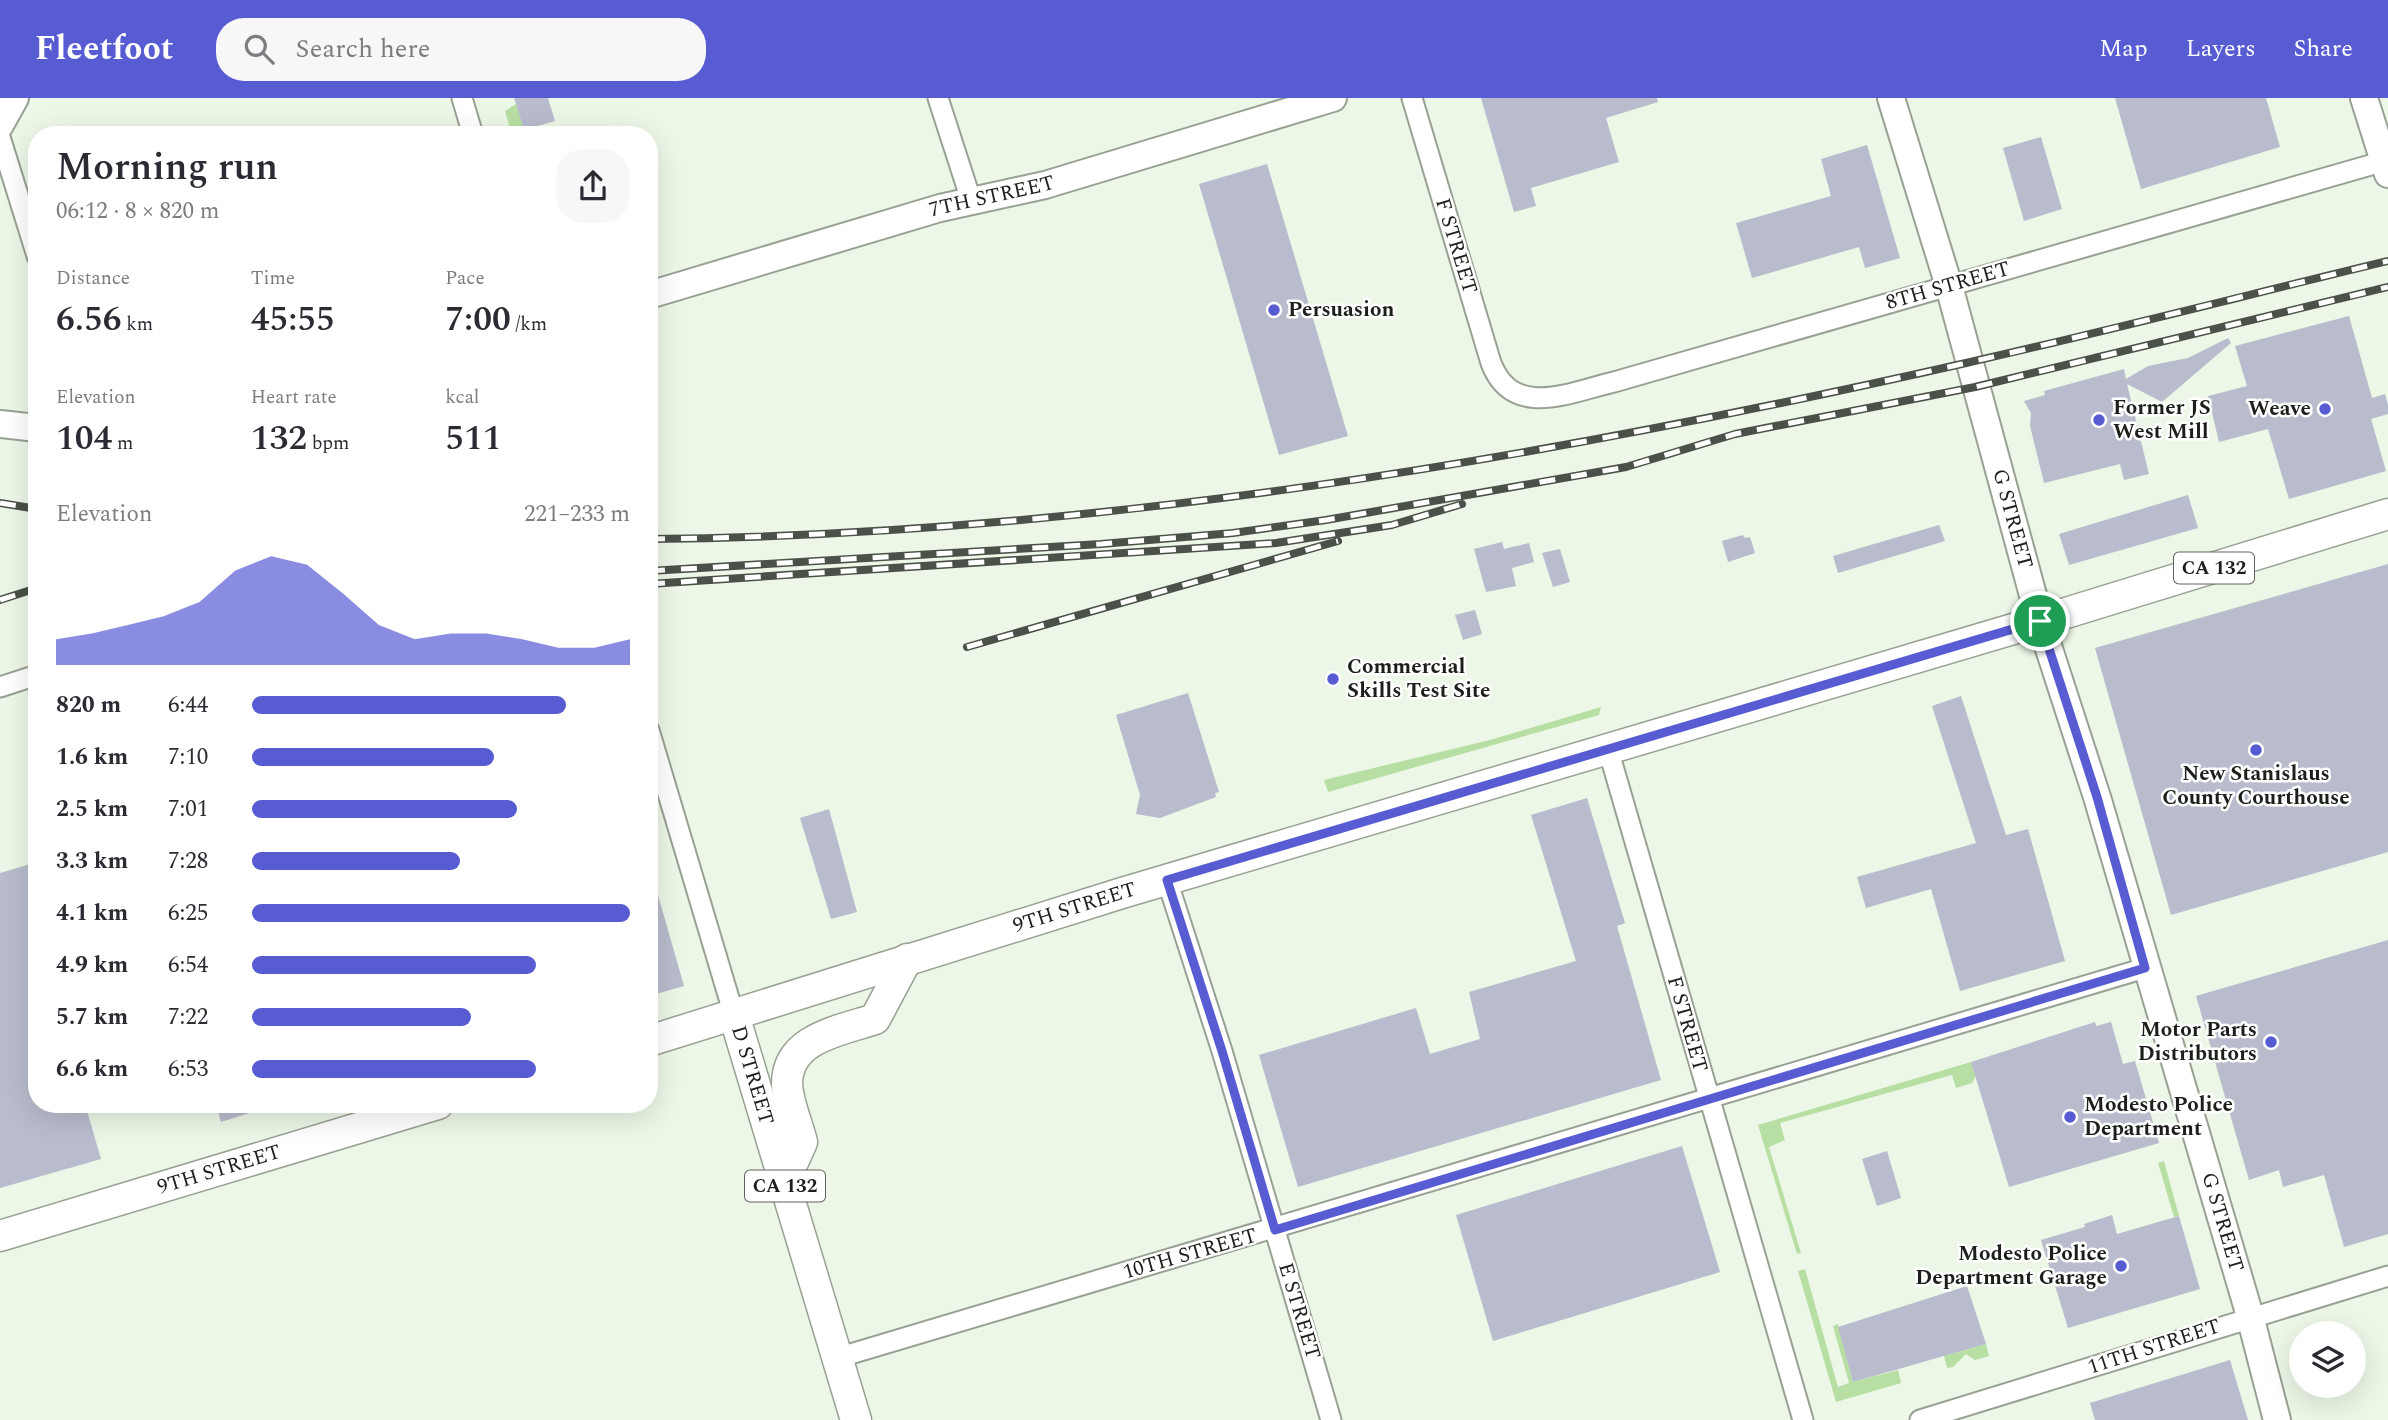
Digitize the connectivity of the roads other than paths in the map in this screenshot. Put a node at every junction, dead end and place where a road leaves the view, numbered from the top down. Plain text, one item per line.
1 (15, 98) edge
2 (462, 98) edge
3 (938, 98) edge
4 (1333, 98) edge
5 (1412, 98) edge
6 (1891, 98) edge
7 (2364, 98) edge
8 (0, 125) edge
9 (470, 126) edge
10 (0, 137) edge
11 (2387, 165) edge
12 (971, 200) junction
13 (28, 227) edge
14 (1949, 286) junction
15 (658, 292) edge
16 (1509, 389) joint
17 (0, 424) edge
18 (28, 427) edge
19 (2388, 514) edge
20 (2040, 621) junction
21 (28, 678) edge
22 (0, 687) edge
23 (1608, 749) junction
24 (658, 760) edge
25 (1167, 880) junction
26 (907, 960) junction
27 (2145, 968) junction
28 (734, 1015) junction
29 (658, 1038) edge
30 (1708, 1097) junction
31 (408, 1113) edge
32 (784, 1182) junction
33 (1275, 1230) junction
34 (0, 1236) edge
35 (2388, 1276) edge
36 (2250, 1316) junction
37 (837, 1358) junction
38 (856, 1420) edge
39 (1331, 1420) edge
40 (1802, 1420) edge
41 (1920, 1420) edge
42 (2277, 1420) edge

1 - 8 main road
2 - 9 street
3 - 12 street
4 - 12 main road, 7TH STREET
5 - 16 street, F STREET
6 - 14 main road, G STREET
7 - 11 main road
10 - 13 street
11 - 14 street, 8TH STREET
12 - 15 main road, 7TH STREET
14 - 16 street, 8TH STREET
14 - 20 main road, G STREET
17 - 18 main road
19 - 20 main road, 9TH STREET / CA 132
20 - 23 main road, 9TH STREET / CA 132
20 - 27 main road, G STREET
21 - 22 street
23 - 25 main road, 9TH STREET / CA 132
23 - 30 street, F STREET
24 - 28 street, D STREET
25 - 26 main road, 9TH STREET / CA 132
25 - 33 street, E STREET
26 - 28 main road, 9TH STREET / CA 132
26 - 32 main road
27 - 30 street, 10TH STREET
27 - 36 main road, G STREET
28 - 29 main road, 9TH STREET
28 - 32 main road, D STREET / CA 132
30 - 33 street, 10TH STREET
30 - 40 street, F STREET
31 - 34 main road, 9TH STREET
32 - 37 main road, D STREET / CA 132
33 - 37 street, 10TH STREET
33 - 39 street, E STREET
35 - 36 street, 11TH STREET
36 - 41 street, 11TH STREET
36 - 42 main road, G STREET
37 - 38 main road, D STREET / CA 132

